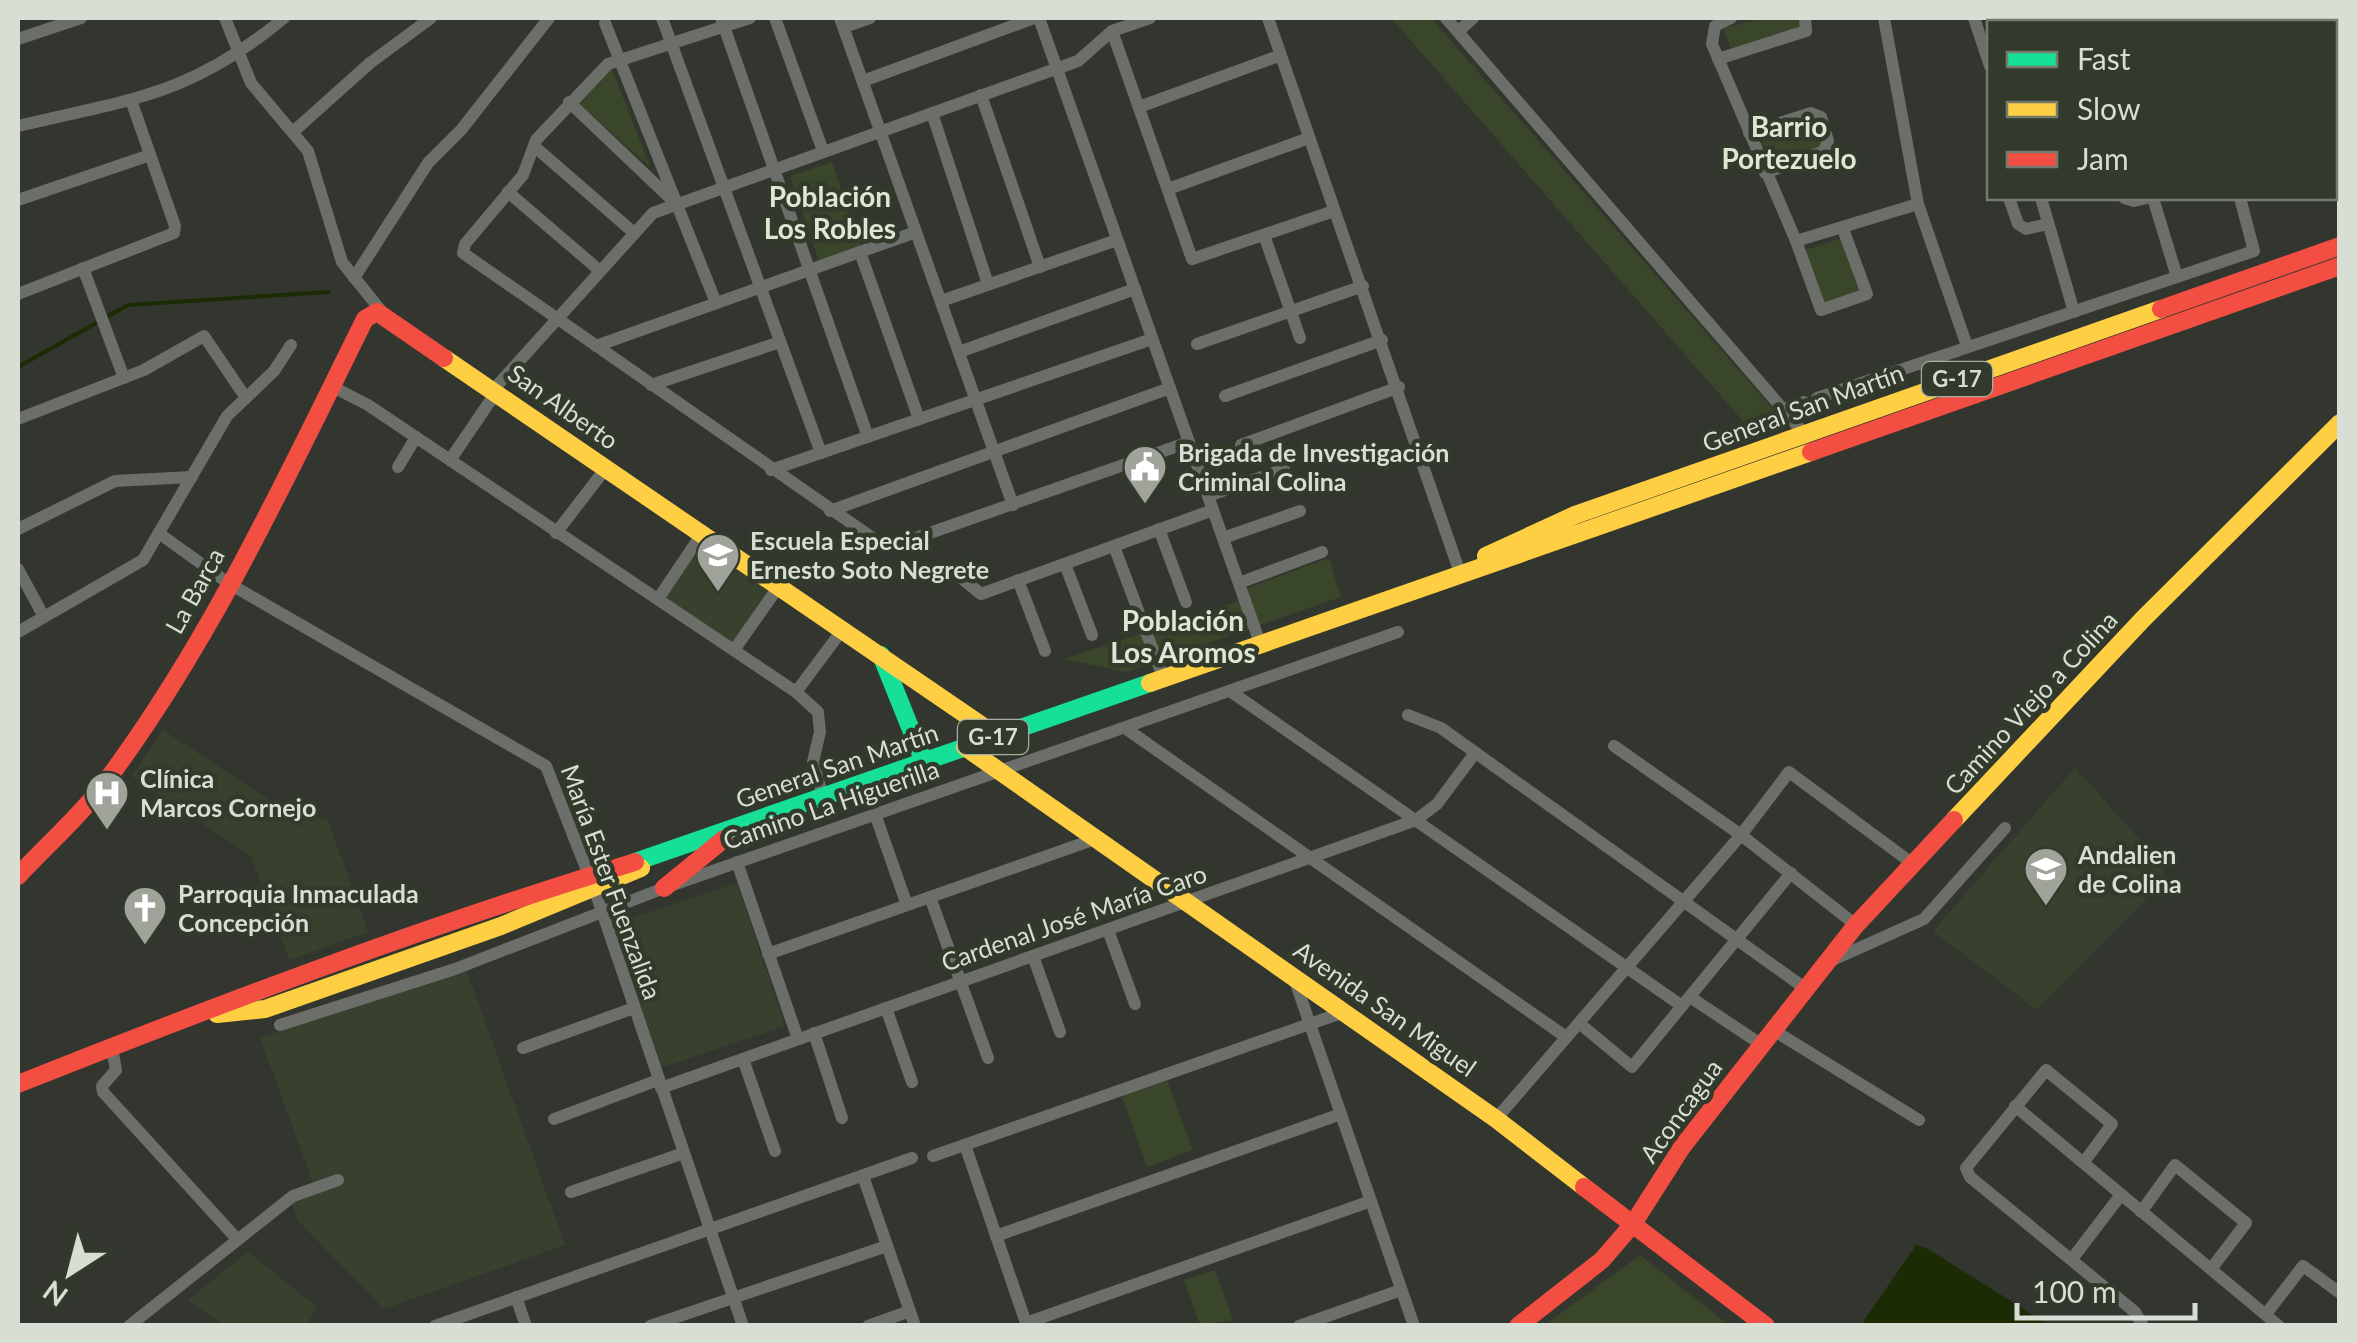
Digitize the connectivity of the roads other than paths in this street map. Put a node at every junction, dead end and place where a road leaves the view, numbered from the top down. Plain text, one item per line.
1 (81, 18) edge
2 (225, 18) edge
3 (284, 18) edge
4 (431, 18) edge
5 (549, 18) edge
6 (662, 18) edge
7 (750, 18) edge
8 (775, 18) edge
9 (870, 18) edge
10 (1036, 18) edge
11 (1150, 18) edge
12 (1268, 18) edge
13 (1446, 18) edge
14 (1473, 18) edge
15 (1731, 18) edge
16 (1805, 18) edge
17 (1884, 18) edge
18 (1974, 18) edge
19 (723, 22) edge
20 (842, 22) edge
21 (605, 23) dead end
22 (1112, 31) junction
23 (1458, 31) junction
24 (18, 39) edge
25 (671, 43) junction
26 (240, 52) junction
27 (1280, 55) junction
28 (1987, 57) edge
29 (620, 60) junction
30 (1718, 60) junction
31 (1057, 68) junction
32 (863, 81) junction
33 (981, 95) junction
34 (132, 102) junction
35 (569, 102) junction
36 (1139, 107) junction
37 (932, 113) junction
38 (18, 126) edge
39 (294, 131) junction
40 (881, 131) junction
41 (1748, 133) junction
42 (1309, 138) junction
43 (535, 146) junction
44 (824, 151) junction
45 (150, 155) junction
46 (772, 170) junction
47 (1765, 173) junction
48 (724, 186) junction
49 (1168, 189) junction
50 (508, 192) junction
51 (18, 200) edge
52 (2010, 200) edge
53 (2041, 200) edge
54 (2151, 200) edge
55 (2238, 201) edge
56 (676, 204) junction
57 (1918, 204) junction
58 (1334, 211) junction
59 (2048, 224) junction
60 (1843, 229) junction
61 (632, 232) junction
62 (916, 232) junction
63 (1264, 235) junction
64 (1117, 240) junction
65 (1796, 241) junction
66 (2340, 246) edge
67 (860, 252) junction
68 (2340, 266) edge
69 (1040, 267) junction
70 (82, 268) junction
71 (599, 270) junction
72 (809, 270) junction
73 (2177, 277) junction
74 (354, 278) junction
75 (988, 284) junction
76 (1363, 286) junction
77 (760, 288) junction
78 (1135, 290) junction
79 (18, 294) edge
80 (941, 301) junction
81 (716, 303) junction
82 (1290, 311) junction
83 (382, 312) junction
84 (2074, 312) junction
85 (556, 318) junction
86 (1300, 338) dead end
87 (1152, 339) junction
88 (1382, 340) junction
89 (780, 342) junction
90 (1197, 344) dead end
91 (290, 345) dead end
92 (596, 346) junction
93 (1967, 346) junction
94 (959, 352) junction
95 (124, 378) junction
96 (651, 385) junction
97 (332, 387) junction
98 (1399, 387) junction
99 (1170, 388) junction
100 (495, 390) junction
101 (1226, 396) dead end
102 (246, 398) junction
103 (976, 399) junction
104 (1785, 409) junction
105 (920, 418) junction
106 (18, 419) edge
107 (2340, 423) edge
108 (1804, 433) junction
109 (868, 436) junction
110 (416, 438) junction
111 (1189, 442) junction
112 (1240, 445) dead end
113 (1818, 450) junction
114 (994, 452) junction
115 (821, 453) junction
116 (450, 460) junction
117 (398, 467) dead end
118 (606, 468) junction
119 (1284, 469) dead end
120 (771, 470) junction
121 (192, 477) junction
122 (1210, 503) junction
123 (1013, 505) junction
124 (830, 511) junction
125 (1300, 511) dead end
126 (18, 529) edge
127 (1159, 529) junction
128 (556, 532) junction
129 (160, 534) junction
130 (702, 534) junction
131 (1223, 538) junction
132 (1114, 546) junction
133 (1322, 552) dead end
134 (1065, 564) junction
135 (18, 568) edge
136 (1460, 573) junction
137 (960, 577) dead end
138 (1018, 580) junction
139 (228, 583) junction
140 (1239, 583) junction
141 (779, 586) junction
142 (658, 599) junction
143 (1186, 602) dead end
144 (44, 617) junction
145 (843, 629) junction
146 (18, 632) edge
147 (1398, 632) dead end
148 (1092, 635) dead end
149 (1260, 643) junction
150 (734, 650) junction
151 (1046, 652) dead end
152 (881, 655) junction
153 (1163, 677) junction
154 (1230, 690) junction
155 (796, 692) junction
156 (1408, 715) dead end
157 (1126, 728) junction
158 (997, 736) junction
159 (1614, 746) dead end
160 (965, 747) junction
161 (1475, 753) junction
162 (924, 762) junction
163 (1000, 770) junction
164 (823, 797) junction
165 (875, 814) junction
166 (1416, 820) junction
167 (738, 827) junction
168 (2006, 828) dead end
169 (1741, 835) junction
170 (1100, 838) junction
171 (1309, 858) junction
172 (737, 862) junction
173 (1913, 864) junction
174 (21, 865) edge
175 (1790, 873) junction
176 (591, 882) junction
177 (664, 888) junction
178 (930, 897) junction
179 (1189, 901) junction
180 (1683, 902) junction
181 (908, 905) junction
182 (600, 912) junction
183 (1856, 925) junction
184 (1108, 930) junction
185 (1736, 940) junction
186 (768, 954) junction
187 (1033, 956) junction
188 (1826, 963) junction
189 (1625, 967) junction
190 (1293, 975) junction
191 (321, 979) junction
192 (960, 982) junction
193 (1806, 989) junction
194 (1686, 1001) junction
195 (1135, 1004) dead end
196 (331, 1008) junction
197 (634, 1008) junction
198 (886, 1008) junction
199 (1344, 1012) junction
200 (1578, 1023) junction
201 (1310, 1024) junction
202 (280, 1026) dead end
203 (1060, 1032) dead end
204 (814, 1034) junction
205 (1566, 1037) junction
206 (1767, 1037) junction
207 (798, 1039) junction
208 (112, 1048) junction
209 (523, 1048) dead end
210 (988, 1058) dead end
211 (742, 1059) junction
212 (912, 1082) dead end
213 (18, 1084) edge
214 (660, 1084) junction
215 (2015, 1106) junction
216 (1341, 1114) junction
217 (554, 1118) dead end
218 (842, 1118) dead end
219 (1496, 1119) junction
220 (1919, 1120) dead end
221 (965, 1145) junction
222 (775, 1151) dead end
223 (684, 1154) junction
224 (933, 1156) dead end
225 (912, 1158) dead end
226 (2084, 1162) junction
227 (863, 1176) junction
228 (338, 1180) dead end
229 (571, 1192) dead end
230 (2120, 1196) junction
231 (1371, 1201) junction
232 (2141, 1212) junction
233 (1633, 1224) junction
234 (710, 1229) junction
235 (996, 1236) junction
236 (238, 1239) junction
237 (887, 1246) junction
238 (2072, 1260) junction
239 (2210, 1269) junction
240 (1402, 1290) junction
241 (2335, 1290) edge
242 (516, 1297) junction
243 (733, 1298) junction
244 (910, 1310) junction
245 (2266, 1314) junction
246 (1027, 1324) edge
247 (129, 1326) edge
248 (435, 1326) edge
249 (526, 1326) edge
250 (650, 1326) edge
251 (743, 1326) edge
252 (868, 1326) edge
253 (915, 1326) edge
254 (1299, 1326) edge
255 (1414, 1326) edge
256 (1518, 1326) edge
257 (1766, 1326) edge
258 (2143, 1326) edge
259 (2279, 1326) edge

1 - 24 street
2 - 26 street, San Alberto
3 - 26 street
4 - 39 street
5 - 74 street
6 - 25 street
7 - 19 street
8 - 44 street
9 - 20 street
10 - 31 street
10 - 32 street
11 - 22 street
12 - 27 street
13 - 23 street
14 - 23 street
15 - 30 street
16 - 30 street
17 - 57 street
18 - 28 street
19 - 25 street
19 - 46 street
20 - 32 street
21 - 29 street
22 - 31 street
22 - 36 street
23 - 104 street
25 - 29 street
25 - 48 street
26 - 34 street
26 - 39 street, San Alberto
27 - 36 street
27 - 42 street
29 - 35 street
29 - 56 street
30 - 41 street
31 - 33 street
31 - 64 street
32 - 40 street
33 - 37 street
33 - 69 street
34 - 38 street
34 - 45 street
35 - 43 street
35 - 56 street
36 - 49 street
37 - 40 street
37 - 75 street
39 - 74 street, San Alberto
40 - 44 street
40 - 62 street
41 - 47 street
41 - 47 street
42 - 49 street
42 - 58 street
43 - 50 street
43 - 61 street
44 - 46 street
45 - 51 street
45 - 70 street
46 - 48 street
46 - 72 street
47 - 65 street
48 - 56 street
48 - 77 street
49 - 63 street
50 - 71 street
50 - 85 street
52 - 59 street
53 - 59 street
54 - 73 street
55 - 73 street
56 - 61 street
56 - 81 street
57 - 60 street
57 - 93 street
58 - 63 street
58 - 76 street
59 - 84 street
60 - 65 street
60 - 65 street
61 - 71 street
62 - 67 street
62 - 80 street
63 - 82 street
64 - 69 street
64 - 78 street
66 - 108 main road, General San Martín / G-17
67 - 72 street
67 - 105 street
68 - 113 main road, General San Martín / G-17
69 - 75 street
70 - 79 street
70 - 95 street
71 - 85 street
72 - 77 street
72 - 109 street
73 - 84 street
74 - 83 street, San Alberto
75 - 80 street
76 - 82 street
76 - 88 street
77 - 81 street
77 - 89 street
78 - 87 street
78 - 94 street
80 - 94 street
81 - 92 street
82 - 86 street
82 - 90 street
83 - 97 main road, La Barca
83 - 100 main road, San Alberto
84 - 93 street
85 - 92 street
85 - 100 street
87 - 99 street
87 - 103 street
88 - 98 street
88 - 101 street
89 - 96 street
89 - 115 street
91 - 102 street
92 - 96 street
93 - 104 street
94 - 103 street
95 - 102 street
95 - 106 street
96 - 120 street
97 - 110 street
97 - 139 main road, La Barca
98 - 112 street
98 - 136 street
99 - 111 street
99 - 114 street
100 - 116 street
100 - 118 main road, San Alberto
102 - 121 street
103 - 105 street
103 - 114 street
104 - 108 street
105 - 109 street
107 - 173 main road, Camino Viejo a Colina
108 - 113 street
108 - 136 main road, General San Martín / G-17
109 - 115 street
110 - 116 street
110 - 117 street
111 - 122 street
111 - 123 street
113 - 136 main road, General San Martín / G-17
114 - 123 street
114 - 124 street
115 - 120 street
116 - 128 street
118 - 128 street
118 - 130 main road, San Alberto
119 - 122 street
120 - 124 street
121 - 126 street
121 - 129 street
122 - 127 street
122 - 131 street
123 - 124 street
125 - 131 street
127 - 132 street
127 - 143 street
128 - 142 street
129 - 139 street, María Ester Fuenzalida
129 - 144 street
130 - 141 main road, San Alberto
130 - 142 street
131 - 140 street
132 - 134 street
132 - 153 street
133 - 140 street
134 - 138 street
134 - 148 street
135 - 144 street
136 - 149 main road, General San Martín / G-17
137 - 138 street
138 - 151 street
139 - 174 main road, La Barca
139 - 176 street, María Ester Fuenzalida
140 - 149 street
141 - 145 main road, San Alberto
141 - 150 street
142 - 150 street
144 - 146 street
145 - 152 main road, San Alberto
145 - 155 street
147 - 154 street, Camino La Higuerilla
149 - 153 main road, General San Martín / G-17
150 - 155 street
152 - 158 main road, San Alberto
152 - 162 main road
153 - 158 main road, General San Martín / G-17
154 - 157 street, Camino La Higuerilla
154 - 166 street
155 - 164 street
156 - 161 street
157 - 163 street, Camino La Higuerilla
157 - 171 street
158 - 160 main road, General San Martín / G-17
159 - 169 street
160 - 162 main road, General San Martín / G-17
160 - 163 main road, Avenida San Miguel
161 - 166 street, Cardenal José María Caro
161 - 180 street
162 - 164 main road, General San Martín / G-17
163 - 165 street, Camino La Higuerilla
163 - 170 main road, Avenida San Miguel
164 - 167 main road, General San Martín / G-17
165 - 172 street, Camino La Higuerilla
165 - 181 street
166 - 171 street, Cardenal José María Caro
166 - 189 street
167 - 176 main road, General San Martín / G-17
167 - 177 main road
168 - 188 street
169 - 173 street
169 - 175 street
169 - 180 street
170 - 178 street
170 - 179 main road, Avenida San Miguel
171 - 179 street, Cardenal José María Caro
171 - 205 street
172 - 177 street, Camino La Higuerilla
172 - 186 street
173 - 183 main road, Camino Viejo a Colina
175 - 183 street
175 - 185 street
176 - 182 street, María Ester Fuenzalida
176 - 191 main road, General San Martín / G-17
177 - 182 street, Camino La Higuerilla
178 - 181 street
178 - 192 street
179 - 184 street, Cardenal José María Caro
179 - 190 main road, Avenida San Miguel
180 - 185 street
180 - 189 street
181 - 186 street
182 - 196 street, Camino La Higuerilla
182 - 197 street, María Ester Fuenzalida
183 - 188 main road, Camino Viejo a Colina
184 - 187 street, Cardenal José María Caro
184 - 195 street
185 - 193 street
185 - 194 street
186 - 207 street
187 - 192 street, Cardenal José María Caro
187 - 203 street
188 - 193 main road, Camino Viejo a Colina
189 - 194 street
189 - 200 street
190 - 199 main road, Avenida San Miguel
190 - 201 street
191 - 196 street
191 - 208 main road, General San Martín / G-17
192 - 198 street, Cardenal José María Caro
192 - 210 street
193 - 206 main road, Camino Viejo a Colina
194 - 200 street
194 - 206 street
196 - 202 street, Camino La Higuerilla
197 - 209 street
197 - 214 street, María Ester Fuenzalida
198 - 204 street, Cardenal José María Caro
198 - 212 street
199 - 201 street
199 - 219 main road, Avenida San Miguel
200 - 205 street
201 - 216 street
201 - 221 street
204 - 207 street, Cardenal José María Caro
204 - 218 street
205 - 219 street
206 - 220 street
206 - 233 main road, Aconcagua
207 - 211 street, Cardenal José María Caro
208 - 213 main road, General San Martín / G-17
208 - 236 street
211 - 214 street, Cardenal José María Caro
211 - 222 street
214 - 217 street, Cardenal José María Caro
214 - 223 street, María Ester Fuenzalida
215 - 226 street
215 - 226 street
215 - 238 street
216 - 231 street
216 - 235 street
219 - 233 main road, Avenida San Miguel
221 - 224 street
221 - 235 street
223 - 229 street
223 - 234 street, María Ester Fuenzalida
225 - 227 street
226 - 230 street
227 - 234 street
227 - 237 street
228 - 236 street
230 - 232 street
230 - 238 street
231 - 240 street
231 - 246 street
232 - 239 street
232 - 239 street
233 - 256 main road, Aconcagua
233 - 257 main road, Avenida San Miguel
234 - 242 street
234 - 243 street, María Ester Fuenzalida
235 - 246 street
236 - 247 street
237 - 243 street
237 - 244 street
238 - 258 street
239 - 245 street
240 - 254 street
240 - 255 street
241 - 245 street
242 - 248 street
242 - 249 street
243 - 250 street
243 - 251 street, María Ester Fuenzalida
244 - 252 street
244 - 253 street
245 - 259 street

